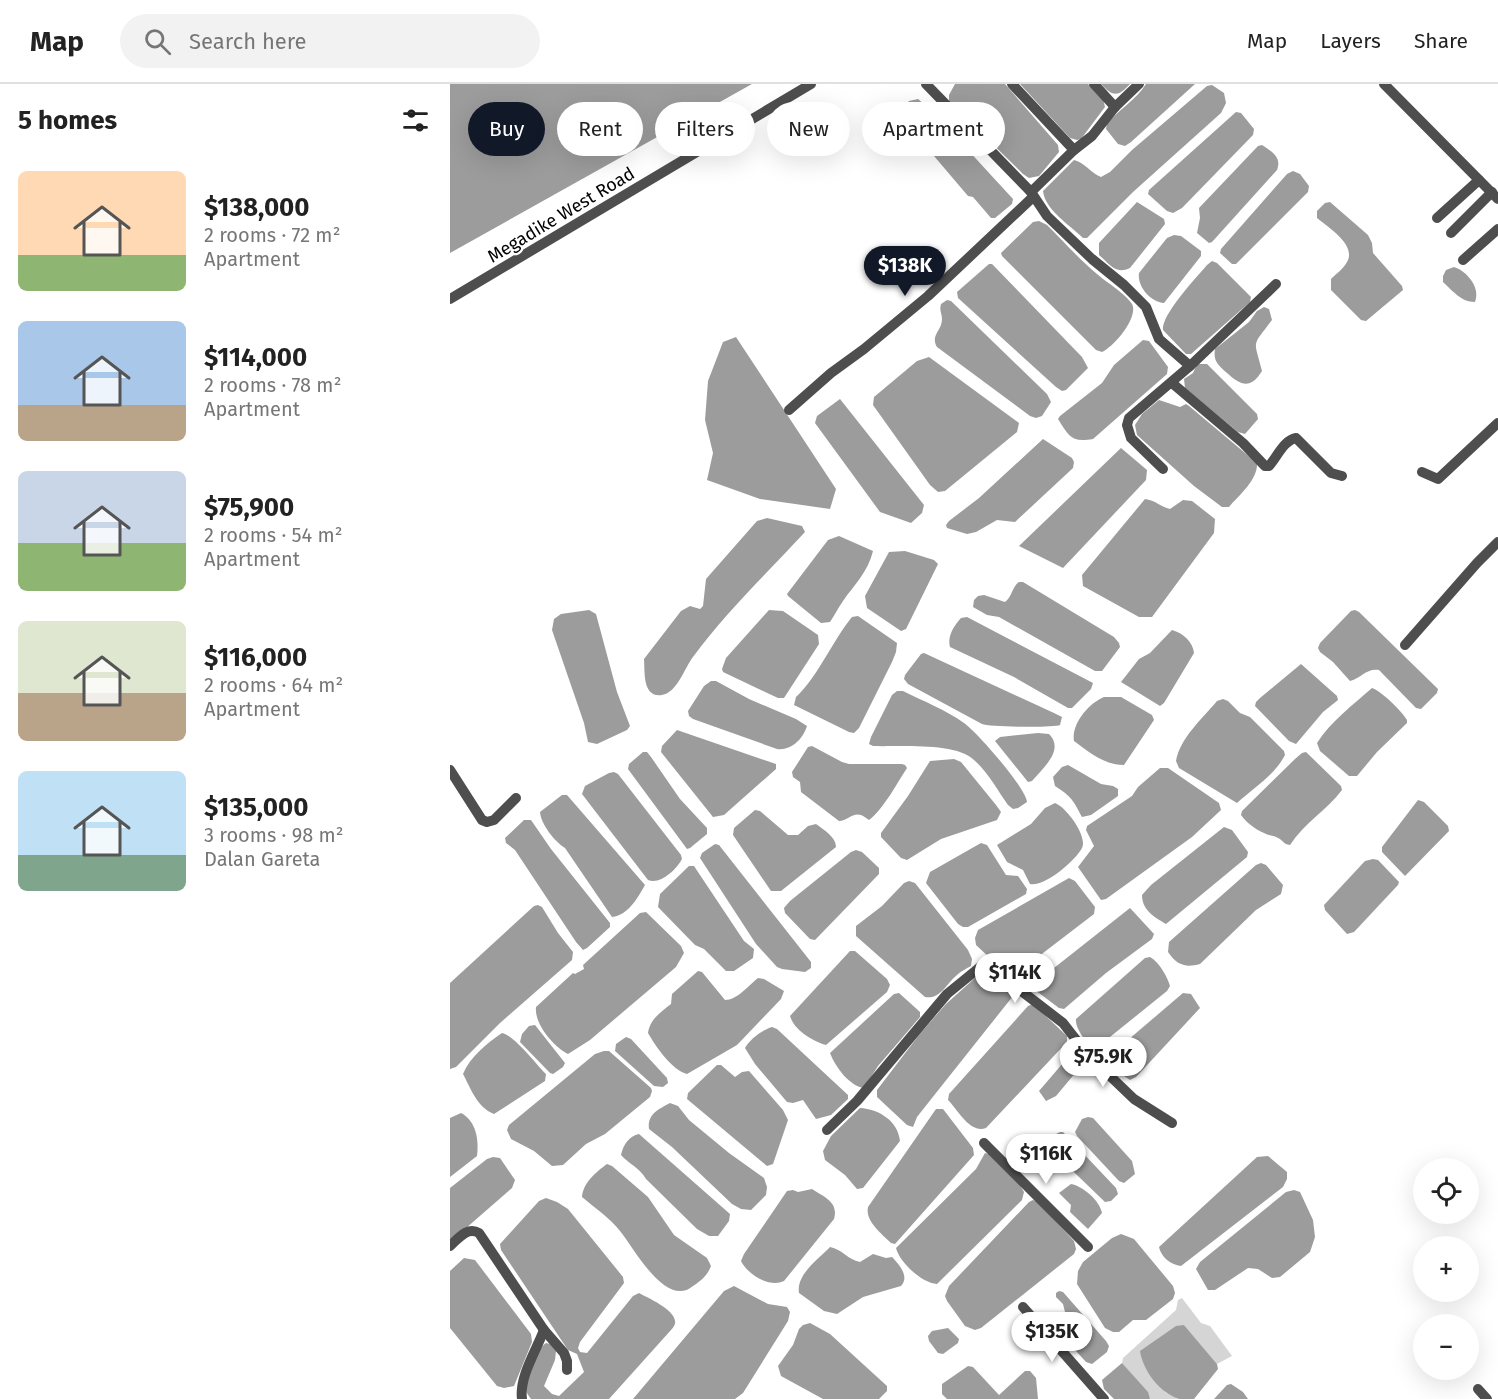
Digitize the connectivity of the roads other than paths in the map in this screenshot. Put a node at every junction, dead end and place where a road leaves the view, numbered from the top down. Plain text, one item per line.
1 (811, 84) edge
2 (926, 84) edge
3 (1012, 84) edge
4 (1094, 84) edge
5 (1138, 84) edge
6 (1388, 85) edge
7 (1114, 107) junction
8 (1074, 150) junction
9 (1479, 180) junction
10 (1032, 194) junction
11 (1495, 196) edge
12 (1437, 218) dead end
13 (1498, 229) edge
14 (1451, 233) dead end
15 (1463, 260) dead end
16 (1276, 284) dead end
17 (450, 299) edge
18 (1190, 366) junction
19 (1172, 383) junction
20 (789, 410) dead end
21 (1498, 423) edge
22 (1163, 469) dead end
23 (1422, 472) dead end
24 (1342, 476) dead end
25 (1498, 542) edge
26 (1405, 645) dead end
27 (450, 771) edge
28 (516, 798) dead end
29 (1172, 1123) dead end
30 (826, 1130) dead end
31 (984, 1143) dead end
32 (450, 1246) edge
33 (1088, 1247) dead end
34 (1023, 1307) dead end
35 (544, 1330) junction
36 (567, 1370) dead end
37 (1478, 1389) dead end
38 (522, 1399) edge
39 (1104, 1399) edge
40 (1487, 1399) edge

1 - 17 street, Megadike West Road
2 - 10 street
3 - 8 street
4 - 7 street
5 - 7 street
6 - 9 street
7 - 8 street
8 - 10 street
9 - 11 street
9 - 12 street
10 - 18 street
10 - 20 street
11 - 14 street
13 - 15 street
16 - 18 street
18 - 19 street
19 - 22 street
19 - 24 street
21 - 23 street
25 - 26 street
27 - 28 street
29 - 30 street
31 - 33 street
32 - 35 street
34 - 39 street
35 - 36 street
35 - 38 street
37 - 40 street

